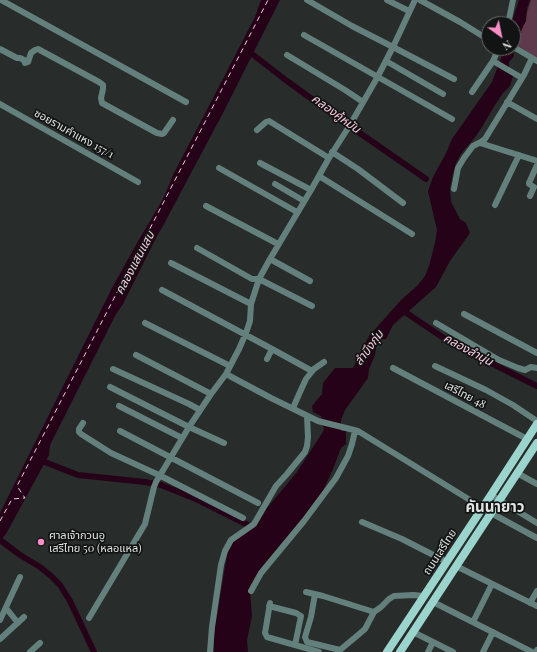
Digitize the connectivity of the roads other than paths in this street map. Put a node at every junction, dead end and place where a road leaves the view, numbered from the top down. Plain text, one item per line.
1 (1, 0) edge
2 (307, 0) edge
3 (387, 0) edge
4 (415, 0) edge
5 (420, 0) edge
6 (513, 0) edge
7 (409, 11) junction
8 (510, 16) edge
9 (304, 35) dead end
10 (481, 35) edge
11 (393, 47) junction
12 (0, 49) edge
13 (521, 52) edge
14 (287, 55) dead end
15 (497, 56) edge
16 (534, 60) edge
17 (386, 61) junction
18 (495, 62) junction
19 (377, 78) junction
20 (522, 78) junction
21 (454, 79) dead end
22 (472, 92) dead end
23 (443, 94) dead end
24 (186, 102) dead end
25 (363, 102) junction
26 (507, 102) junction
27 (0, 104) edge
28 (452, 119) dead end
29 (537, 119) edge
30 (173, 120) dead end
31 (257, 130) dead end
32 (480, 143) junction
33 (331, 155) junction
34 (519, 155) junction
35 (260, 163) dead end
36 (537, 165) edge
37 (220, 168) dead end
38 (319, 176) junction
39 (138, 182) dead end
40 (275, 184) dead end
41 (454, 189) dead end
42 (311, 190) junction
43 (530, 196) dead end
44 (304, 201) junction
45 (403, 203) dead end
46 (495, 205) dead end
47 (206, 206) dead end
48 (297, 212) junction
49 (412, 234) dead end
50 (278, 244) junction
51 (197, 248) dead end
52 (270, 259) junction
53 (171, 263) dead end
54 (259, 279) junction
55 (310, 281) dead end
56 (162, 290) dead end
57 (251, 304) junction
58 (312, 306) dead end
59 (464, 314) dead end
60 (145, 323) dead end
61 (436, 323) dead end
62 (245, 335) junction
63 (272, 349) junction
64 (537, 353) edge
65 (136, 355) dead end
66 (267, 359) dead end
67 (324, 362) dead end
68 (230, 366) junction
69 (435, 366) dead end
70 (393, 368) dead end
71 (537, 368) edge
72 (113, 369) dead end
73 (312, 371) junction
74 (226, 374) junction
75 (110, 387) dead end
76 (211, 394) junction
77 (119, 406) dead end
78 (293, 408) junction
79 (200, 410) junction
80 (307, 416) junction
81 (537, 422) edge
82 (83, 423) dead end
83 (189, 427) junction
84 (120, 430) dead end
85 (354, 431) junction
86 (182, 438) junction
87 (527, 439) junction
88 (224, 443) dead end
89 (537, 443) edge
90 (171, 458) junction
91 (517, 473) junction
92 (161, 476) junction
93 (537, 484) edge
94 (491, 495) junction
95 (499, 500) junction
96 (258, 503) dead end
97 (482, 508) junction
98 (491, 513) junction
99 (243, 518) dead end
100 (362, 522) dead end
101 (537, 523) edge
102 (537, 538) edge
103 (447, 562) junction
104 (456, 566) junction
105 (20, 577) dead end
106 (492, 584) junction
107 (251, 591) dead end
108 (537, 591) edge
109 (306, 592) dead end
110 (315, 594) junction
111 (424, 596) junction
112 (433, 602) junction
113 (530, 603) junction
114 (537, 606) edge
115 (6, 608) junction
116 (374, 612) junction
117 (24, 617) dead end
118 (89, 618) dead end
119 (0, 620) edge
120 (473, 622) junction
121 (18, 623) junction
122 (413, 632) junction
123 (493, 632) junction
124 (0, 639) edge
125 (433, 642) junction
126 (40, 643) dead end
127 (295, 645) junction
128 (30, 652) edge
129 (210, 652) edge
130 (319, 652) edge
131 (387, 652) edge
132 (400, 652) edge
133 (428, 652) edge
134 (452, 652) edge
135 (483, 652) edge
136 (532, 652) edge

1 - 24 street
2 - 11 street
3 - 7 street
4 - 7 street
5 - 10 street
6 - 8 street
7 - 11 street
9 - 19 street
11 - 17 street
11 - 21 street
12 - 30 street
13 - 16 street
14 - 25 street
15 - 18 street
16 - 20 street
17 - 19 street
17 - 23 street
18 - 20 street
18 - 22 street
19 - 25 street
19 - 28 street
20 - 26 street
25 - 33 street
26 - 29 street
26 - 32 street
27 - 39 street, ซอยรามคำแหง 157/1
31 - 33 street
32 - 34 street
32 - 41 street
33 - 38 street
33 - 45 street
34 - 36 street
34 - 46 street
35 - 42 street
36 - 43 street
37 - 48 street
38 - 42 street
38 - 49 street
40 - 44 street
42 - 44 street
44 - 48 street
47 - 50 street
48 - 50 street
50 - 52 street
51 - 54 street
52 - 54 street
52 - 55 street
53 - 57 street
54 - 57 street
54 - 58 street
56 - 62 street
57 - 62 street
59 - 64 street
60 - 68 street
61 - 71 street
62 - 63 street
62 - 68 street
63 - 66 street
63 - 73 street
65 - 76 street
67 - 73 street
68 - 74 street
69 - 81 street
70 - 87 street, เสรีไทย 48
72 - 79 street
73 - 78 street
74 - 76 street
74 - 78 street
75 - 83 street
76 - 79 street
77 - 86 street
78 - 80 street
79 - 83 street
80 - 85 street
80 - 129 street
81 - 87 main road, ถนนเสรีไทย
82 - 92 street
83 - 86 street
83 - 88 street
84 - 90 street
85 - 97 street
85 - 107 street
86 - 90 street
87 - 94 main road, ถนนเสรีไทย
89 - 91 main road, ถนนเสรีไทย
90 - 92 street
90 - 96 street
91 - 93 street
91 - 95 main road, ถนนเสรีไทย
92 - 99 street
92 - 118 street
94 - 95 street
94 - 97 main road, ถนนเสรีไทย
95 - 98 main road, ถนนเสรีไทย
95 - 101 street
97 - 98 street
97 - 103 main road, ถนนเสรีไทย
98 - 102 street
98 - 104 main road, ถนนเสรีไทย
100 - 103 street
103 - 111 main road, ถนนเสรีไทย
104 - 106 street
104 - 112 main road, ถนนเสรีไทย
105 - 115 street
106 - 113 street
106 - 120 street
108 - 113 street
109 - 110 street
110 - 116 street
110 - 116 street
111 - 116 street
111 - 131 main road, ถนนเสรีไทย
112 - 120 street
112 - 122 main road, ถนนเสรีไทย
113 - 114 street
115 - 119 street
115 - 121 street
117 - 121 street
120 - 123 street
121 - 124 street
122 - 125 street
122 - 132 main road, ถนนเสรีไทย
123 - 135 street
123 - 136 street
125 - 133 street
125 - 134 street
126 - 128 street
127 - 127 street
127 - 130 street

